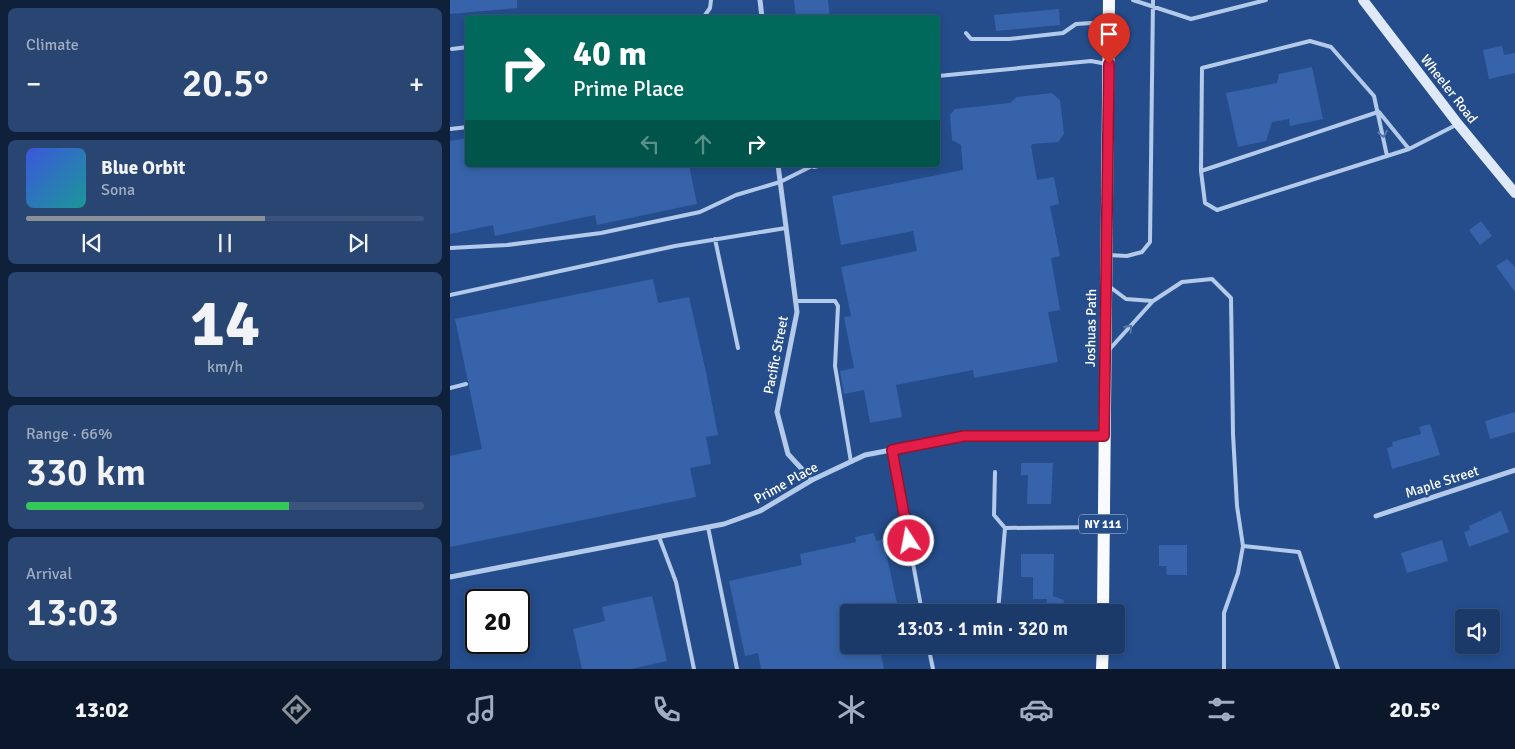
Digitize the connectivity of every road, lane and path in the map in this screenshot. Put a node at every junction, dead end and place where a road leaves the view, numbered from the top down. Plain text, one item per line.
1 (711, 0) edge
2 (760, 0) edge
3 (1109, 0) edge
4 (1133, 0) edge
5 (1153, 0) edge
6 (1266, 0) edge
7 (1363, 0) edge
8 (1153, 6) junction
9 (705, 15) edge
10 (762, 15) edge
11 (1109, 22) junction
12 (966, 33) dead end
13 (465, 47) edge
14 (452, 49) dead end
15 (1109, 64) junction
16 (940, 76) edge
17 (1378, 112) junction
18 (1458, 124) junction
19 (465, 127) edge
20 (450, 129) edge
21 (1409, 149) junction
22 (1387, 156) junction
23 (778, 167) edge
24 (812, 167) edge
25 (1201, 171) junction
26 (780, 182) junction
27 (1515, 193) edge
28 (786, 228) junction
29 (714, 240) junction
30 (450, 248) edge
31 (1108, 255) junction
32 (1107, 284) junction
33 (450, 295) edge
34 (795, 301) junction
35 (1153, 302) junction
36 (738, 348) dead end
37 (1105, 354) junction
38 (466, 384) dead end
39 (450, 388) edge
40 (1104, 436) junction
41 (892, 450) junction
42 (851, 462) junction
43 (1515, 470) edge
44 (995, 472) dead end
45 (812, 480) junction
46 (1376, 516) dead end
47 (708, 527) junction
48 (1103, 527) junction
49 (1005, 528) junction
50 (660, 537) junction
51 (1243, 546) junction
52 (450, 577) edge
53 (921, 604) edge
54 (999, 604) edge
55 (1103, 604) edge
56 (930, 654) edge
57 (1103, 654) edge
58 (694, 669) edge
59 (737, 669) edge
60 (933, 669) edge
61 (1102, 669) edge
62 (1224, 669) edge
63 (1338, 669) edge

1 - 9 lane
2 - 10 street
3 - 11 main road, Joshuas Path / NY 111
4 - 8 lane
5 - 8 lane
6 - 8 lane
7 - 18 main road, Wheeler Road
8 - 31 lane
11 - 12 lane
11 - 15 main road, Joshuas Path / NY 111
13 - 14 lane
15 - 16 lane
15 - 31 main road, Joshuas Path / NY 111
17 - 21 lane
17 -> 22 lane
17 - 25 lane
17 - 25 lane
18 - 21 lane
18 - 27 main road, Wheeler Road
19 - 20 lane
21 - 22 lane
22 - 25 lane
23 - 26 street, Pacific Street
24 - 26 lane
26 - 28 street, Pacific Street
26 - 30 lane
28 - 29 lane
28 - 34 street, Pacific Street
29 - 33 lane
29 - 36 lane
31 - 32 main road, Joshuas Path / NY 111
32 - 35 lane
32 - 37 main road, Joshuas Path / NY 111
34 - 42 lane
34 - 45 street, Pacific Street
37 -> 35 lane
35 - 51 lane
37 - 40 main road, Joshuas Path / NY 111
38 - 39 lane
40 - 41 street, Prime Place
40 - 48 main road, Joshuas Path / NY 111
41 - 42 street, Prime Place
41 - 53 lane
42 - 45 street, Prime Place
43 - 46 street, Maple Street
44 - 49 lane
45 - 47 street, Prime Place
47 - 50 street, Prime Place
47 - 59 lane
48 - 49 lane
48 - 55 main road, Joshuas Path / NY 111
49 - 54 lane
50 - 52 street, Prime Place
50 - 58 lane
51 - 62 lane
51 - 63 lane
56 - 60 lane
57 - 61 main road

